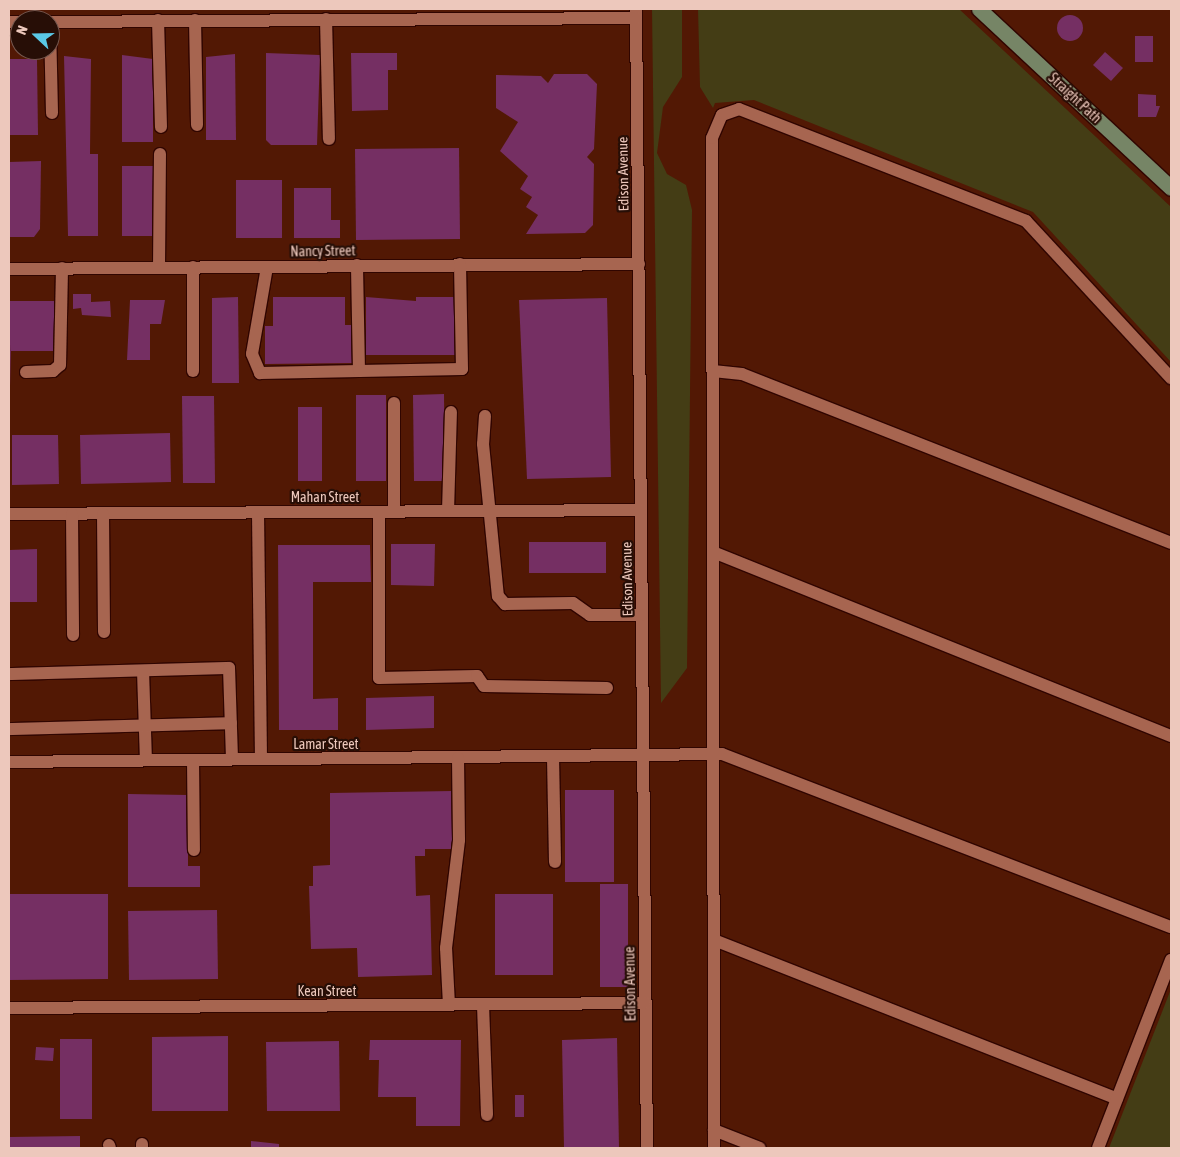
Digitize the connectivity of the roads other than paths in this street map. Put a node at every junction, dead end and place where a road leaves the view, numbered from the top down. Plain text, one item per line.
1 (979, 9) edge
2 (504, 13) edge
3 (544, 13) edge
4 (217, 14) edge
5 (255, 14) edge
6 (389, 14) edge
7 (636, 14) edge
8 (326, 19) junction
9 (158, 20) junction
10 (195, 20) junction
11 (60, 22) edge
12 (51, 60) edge
13 (52, 113) dead end
14 (197, 125) dead end
15 (161, 127) dead end
16 (329, 139) dead end
17 (160, 154) dead end
18 (1171, 188) edge
19 (460, 264) junction
20 (639, 264) junction
21 (357, 265) junction
22 (193, 267) junction
23 (267, 267) junction
24 (9, 268) edge
25 (62, 268) junction
26 (159, 268) junction
27 (193, 371) dead end
28 (359, 371) junction
29 (713, 371) junction
30 (26, 372) dead end
31 (1171, 378) edge
32 (394, 403) dead end
33 (451, 412) dead end
34 (485, 416) dead end
35 (488, 510) junction
36 (641, 510) junction
37 (448, 511) junction
38 (379, 512) junction
39 (394, 512) junction
40 (258, 513) junction
41 (9, 514) edge
42 (72, 514) junction
43 (103, 514) junction
44 (1171, 543) edge
45 (713, 552) junction
46 (642, 615) junction
47 (104, 632) dead end
48 (73, 635) dead end
49 (143, 670) junction
50 (9, 674) edge
51 (607, 688) dead end
52 (231, 723) junction
53 (144, 725) junction
54 (9, 729) edge
55 (1171, 736) edge
56 (714, 754) junction
57 (643, 756) junction
58 (554, 757) junction
59 (458, 758) junction
60 (232, 759) junction
61 (260, 759) junction
62 (146, 760) junction
63 (193, 760) junction
64 (9, 762) edge
65 (194, 850) dead end
66 (554, 862) dead end
67 (1171, 928) edge
68 (714, 940) junction
69 (1171, 960) edge
70 (645, 1003) junction
71 (449, 1005) junction
72 (483, 1005) junction
73 (9, 1008) edge
74 (1117, 1099) junction
75 (487, 1115) dead end
76 (714, 1130) junction
77 (647, 1148) edge
78 (714, 1148) edge
79 (760, 1148) edge
80 (1098, 1148) edge

1 - 18 main road, Straight Path
2 - 3 street
2 - 6 street
3 - 7 street
4 - 5 street
4 - 10 street
5 - 8 street
6 - 8 street
7 - 20 street, Edison Avenue
8 - 16 street
9 - 10 street
9 - 11 street
9 - 15 street
10 - 14 street
12 - 13 street
17 - 26 street
19 - 20 street, Nancy Street
19 - 21 street, Nancy Street
19 - 28 street
20 - 36 street, Edison Avenue
21 - 23 street, Nancy Street
21 - 28 street
22 - 23 street, Nancy Street
22 - 26 street, Nancy Street
22 - 27 street
23 - 28 street
24 - 25 street, Nancy Street
25 - 26 street, Nancy Street
25 - 30 street
29 - 31 street
29 - 44 street
29 - 45 street
32 - 39 street
33 - 37 street
34 - 35 street
35 - 36 street, Mahan Street
35 - 37 street, Mahan Street
35 - 46 street
36 - 46 street, Edison Avenue
37 - 39 street, Mahan Street
38 - 39 street, Mahan Street
38 - 40 street, Mahan Street
38 - 51 street
40 - 43 street, Mahan Street
40 - 61 street
41 - 42 street, Mahan Street
42 - 43 street, Mahan Street
42 - 48 street
43 - 47 street
45 - 55 street
45 - 56 street
46 - 57 street, Edison Avenue
49 - 50 street
49 - 52 street
49 - 53 street
52 - 53 street
52 - 60 street
53 - 54 street
53 - 62 street
56 - 57 street, Lamar Street
56 - 67 street
56 - 68 street
57 - 58 street, Lamar Street
57 - 70 street, Edison Avenue
58 - 59 street, Lamar Street
58 - 66 street
59 - 61 street, Lamar Street
59 - 71 street
60 - 61 street, Lamar Street
60 - 63 street, Lamar Street
62 - 63 street, Lamar Street
62 - 64 street, Lamar Street
63 - 65 street
68 - 74 street
68 - 76 street
69 - 74 street
70 - 72 street, Kean Street
70 - 77 street, Edison Avenue
71 - 72 street, Kean Street
71 - 73 street, Kean Street
72 - 75 street
74 - 80 street
76 - 78 street
76 - 79 street

